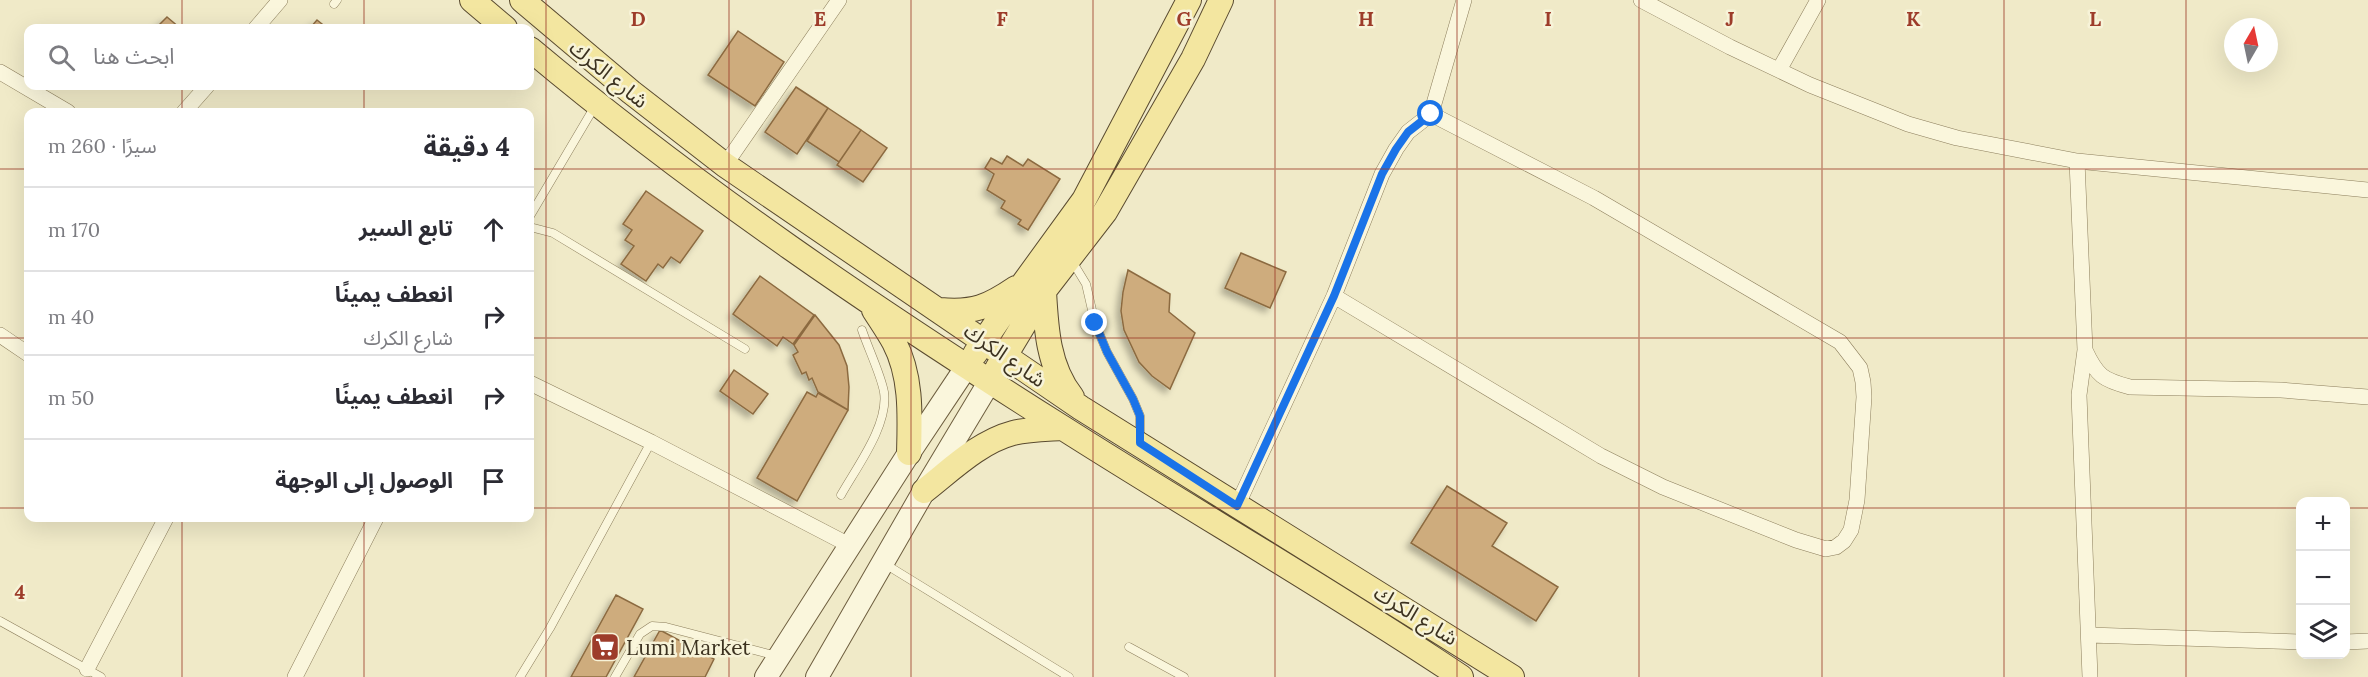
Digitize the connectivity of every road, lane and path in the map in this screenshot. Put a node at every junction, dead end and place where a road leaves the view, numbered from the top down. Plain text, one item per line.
1 (280, 0) edge
2 (472, 0) edge
3 (522, 0) edge
4 (840, 0) edge
5 (1189, 0) edge
6 (1221, 0) edge
7 (1464, 0) edge
8 (1818, 0) edge
9 (1646, 1) edge
10 (259, 24) edge
11 (500, 24) edge
12 (534, 52) edge
13 (1779, 70) junction
14 (0, 72) edge
15 (24, 86) edge
16 (31, 90) edge
17 (203, 90) edge
18 (596, 104) junction
19 (61, 108) edge
20 (188, 108) edge
21 (1431, 114) junction
22 (2077, 161) junction
23 (725, 165) junction
24 (2368, 190) edge
25 (534, 209) edge
26 (534, 228) edge
27 (1070, 257) junction
28 (1034, 287) junction
29 (1334, 296) junction
30 (870, 303) junction
31 (940, 310) junction
32 (862, 330) dead end
33 (0, 335) edge
34 (984, 341) junction
35 (745, 350) dead end
36 (2085, 350) junction
37 (24, 351) edge
38 (1006, 355) junction
39 (967, 366) junction
40 (990, 381) junction
41 (534, 385) edge
42 (896, 391) junction
43 (2368, 397) edge
44 (1081, 408) junction
45 (1064, 428) junction
46 (651, 442) junction
47 (1140, 443) junction
48 (909, 453) junction
49 (924, 491) junction
50 (841, 495) dead end
51 (1237, 506) junction
52 (164, 522) edge
53 (374, 522) edge
54 (851, 546) junction
55 (884, 563) junction
56 (0, 621) edge
57 (2089, 635) junction
58 (2368, 641) edge
59 (2296, 642) edge
60 (2350, 642) edge
61 (1129, 647) dead end
62 (778, 657) junction
63 (94, 673) edge
64 (295, 677) edge
65 (520, 677) edge
66 (615, 677) edge
67 (766, 677) edge
68 (817, 677) edge
69 (1069, 677) edge
70 (1184, 677) edge
71 (1461, 677) edge
72 (1512, 677) edge
73 (2090, 677) edge

1 - 10 street
2 - 11 main road
3 - 23 main road, شارع الكرك
4 - 23 street
5 - 28 main road
6 - 27 main road
7 - 21 street
8 - 13 street
9 - 13 street
12 - 18 main road, شارع الكرك
13 - 22 street
14 - 15 street
16 - 19 street
17 - 20 street
18 - 25 lane
18 - 30 main road, شارع الكرك
21 - 29 street
21 - 29 street
22 - 24 street
22 - 36 street
23 - 31 main road, شارع الكرك
26 - 35 lane
27 - 28 main road
27 - 47 lane
28 - 31 main road
28 - 34 main road
28 - 38 main road
28 - 44 main road
29 - 51 street
30 - 39 main road, شارع الكرك
30 - 42 main road
31 - 34 main road, شارع الكرك
32 - 42 lane
33 - 37 street
34 - 38 main road, شارع الكرك
34 - 39 main road
36 - 43 street
36 - 57 street
38 - 40 main road
38 - 44 main road, شارع الكرك
39 - 40 main road, شارع الكرك
39 - 48 main road
40 - 45 main road, شارع الكرك
40 - 49 main road
41 - 46 street
42 - 48 main road
42 - 50 lane
44 - 47 main road, شارع الكرك
45 - 49 main road
45 - 71 main road, شارع الكرك
46 - 54 street
46 - 65 lane
47 - 51 main road, شارع الكرك
48 - 54 main road
49 - 55 main road
51 - 72 main road, شارع الكرك
52 - 63 street
53 - 64 street
54 - 62 main road
55 - 68 main road
55 - 69 lane
56 - 63 lane
57 - 59 street
57 - 73 street
58 - 60 street
61 - 70 lane
62 - 66 lane
62 - 67 main road

